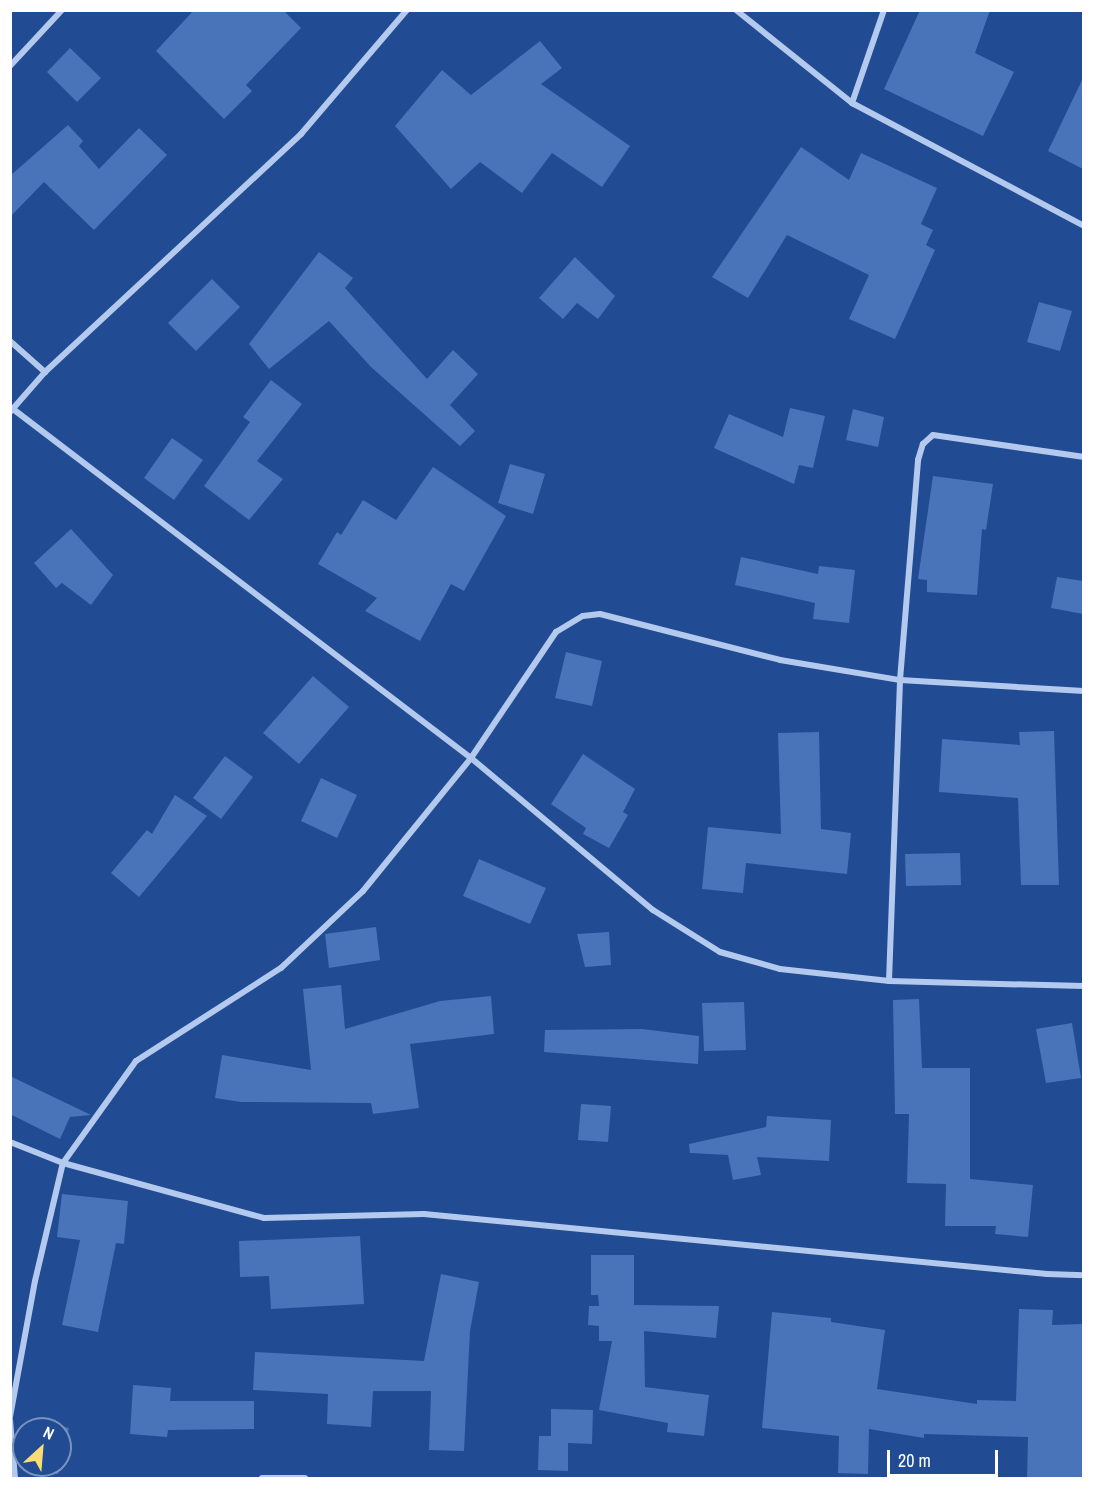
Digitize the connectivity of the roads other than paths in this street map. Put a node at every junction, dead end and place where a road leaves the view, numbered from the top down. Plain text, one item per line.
1 (62, 10) edge
2 (407, 10) edge
3 (736, 10) edge
4 (884, 10) edge
5 (10, 66) edge
6 (852, 103) junction
7 (1083, 226) edge
8 (10, 341) edge
9 (45, 372) junction
10 (12, 411) edge
11 (1083, 457) edge
12 (900, 680) junction
13 (1083, 691) edge
14 (471, 758) junction
15 (889, 981) junction
16 (1083, 986) edge
17 (10, 1142) edge
18 (63, 1163) junction
19 (1083, 1275) edge
20 (10, 1418) edge
21 (15, 1479) edge
22 (262, 1479) edge
23 (305, 1479) edge

1 - 5 street
2 - 9 street
3 - 6 street
4 - 6 street
6 - 7 street
8 - 9 street
9 - 10 street
10 - 14 street
11 - 12 street
12 - 13 street
12 - 14 street
12 - 15 street
14 - 15 street
14 - 18 street
15 - 16 street
17 - 18 street
18 - 19 street
18 - 20 street
20 - 21 street
22 - 23 street

